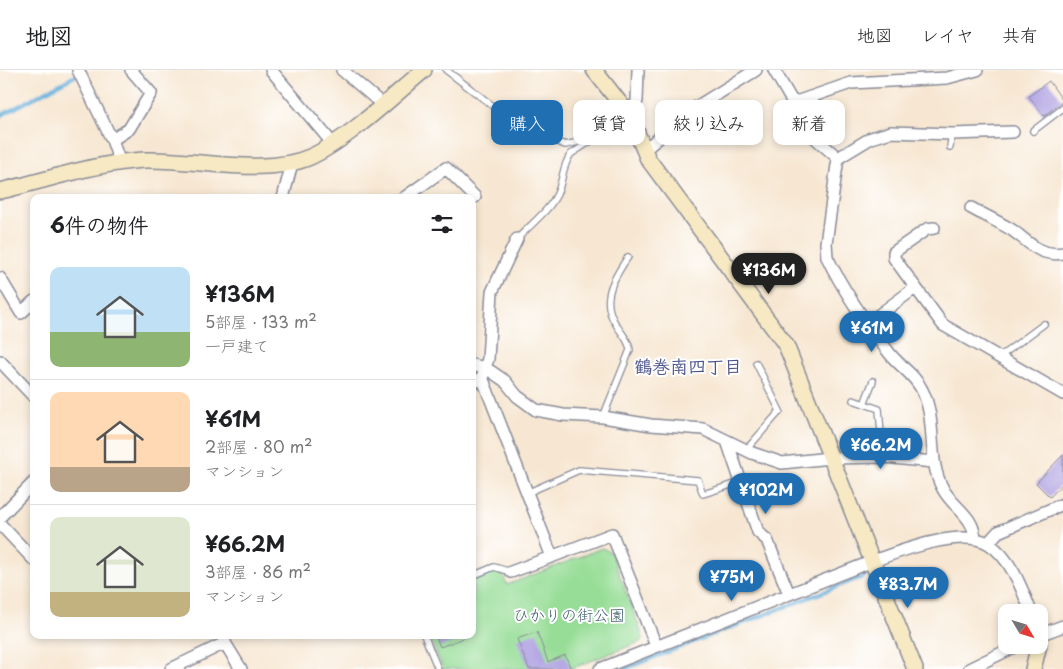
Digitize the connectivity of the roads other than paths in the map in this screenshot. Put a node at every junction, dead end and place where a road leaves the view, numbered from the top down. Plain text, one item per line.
1 (131, 70) edge
2 (270, 70) edge
3 (424, 70) edge
4 (446, 70) edge
5 (594, 70) edge
6 (638, 70) edge
7 (756, 70) edge
8 (774, 70) edge
9 (977, 70) edge
10 (80, 71) edge
11 (348, 72) edge
12 (617, 100) edge
13 (637, 100) edge
14 (791, 100) edge
15 (802, 100) edge
16 (383, 105) junction
17 (1063, 108) edge
18 (1033, 131) dead end
19 (1013, 132) dead end
20 (952, 134) junction
21 (112, 140) junction
22 (573, 143) edge
23 (333, 144) junction
24 (586, 145) edge
25 (642, 145) edge
26 (823, 145) edge
27 (950, 147) dead end
28 (644, 150) junction
29 (838, 158) junction
30 (120, 163) junction
31 (292, 163) junction
32 (0, 191) edge
33 (284, 194) edge
34 (410, 194) edge
35 (472, 194) edge
36 (970, 208) dead end
37 (934, 228) dead end
38 (517, 239) joint
39 (1063, 253) edge
40 (628, 257) dead end
41 (0, 278) edge
42 (915, 288) junction
43 (30, 305) edge
44 (868, 323) junction
45 (1044, 324) dead end
46 (998, 358) junction
47 (0, 361) edge
48 (756, 363) dead end
49 (480, 376) edge
50 (873, 381) dead end
51 (30, 393) edge
52 (1063, 394) edge
53 (853, 400) dead end
54 (864, 404) junction
55 (603, 417) junction
56 (727, 441) junction
57 (746, 450) junction
58 (882, 457) junction
59 (830, 458) junction
60 (933, 462) junction
61 (741, 482) junction
62 (30, 486) edge
63 (527, 492) junction
64 (1063, 504) edge
65 (0, 517) edge
66 (0, 524) edge
67 (975, 539) junction
68 (988, 543) junction
69 (30, 556) edge
70 (552, 557) junction
71 (873, 561) junction
72 (511, 572) joint
73 (476, 574) edge
74 (789, 594) junction
75 (1027, 604) edge
76 (1063, 626) edge
77 (1048, 634) edge
78 (225, 639) edge
79 (426, 639) edge
80 (656, 646) junction
81 (1000, 654) edge
82 (1036, 654) edge
83 (170, 669) edge
84 (241, 669) edge
85 (438, 669) edge
86 (600, 669) edge
87 (915, 669) edge
88 (969, 669) edge
89 (1033, 669) edge

1 - 21 street
2 - 23 street
3 - 16 street
4 - 22 lane
5 - 12 street
6 - 13 street
7 - 28 street
8 - 14 street
9 - 15 street
10 - 21 street
11 - 16 street
16 - 23 street
17 - 18 lane
19 - 20 street
20 - 27 lane
20 - 29 street
21 - 30 street
23 - 31 street
24 - 38 lane
25 - 28 street
26 - 29 street
28 - 59 street
29 - 44 street
30 - 31 street
30 - 32 street
31 - 33 street
34 - 35 street
36 - 39 street
37 - 42 street
38 - 49 street
40 - 55 lane
41 - 43 street
42 - 44 street
42 - 46 street
44 - 60 street
45 - 46 lane
46 - 52 street
47 - 51 street
48 - 57 lane
49 - 55 street
49 - 63 street
50 - 54 lane
53 - 54 lane
54 - 58 lane
55 - 56 street
56 - 57 street
56 - 61 street
57 - 59 street
58 - 59 street
58 - 60 street
59 - 71 street
60 - 67 street
61 - 63 lane
61 - 74 street
62 - 65 street
63 - 70 street
64 - 68 street
66 - 69 street
67 - 68 street
67 - 71 street
68 - 75 street
70 - 72 street
70 - 80 street
71 - 74 street
71 - 87 street
72 - 73 lane
74 - 80 street
76 - 77 street
78 - 83 street
78 - 84 street
79 - 85 lane
80 - 86 street
81 - 88 street
82 - 89 street

